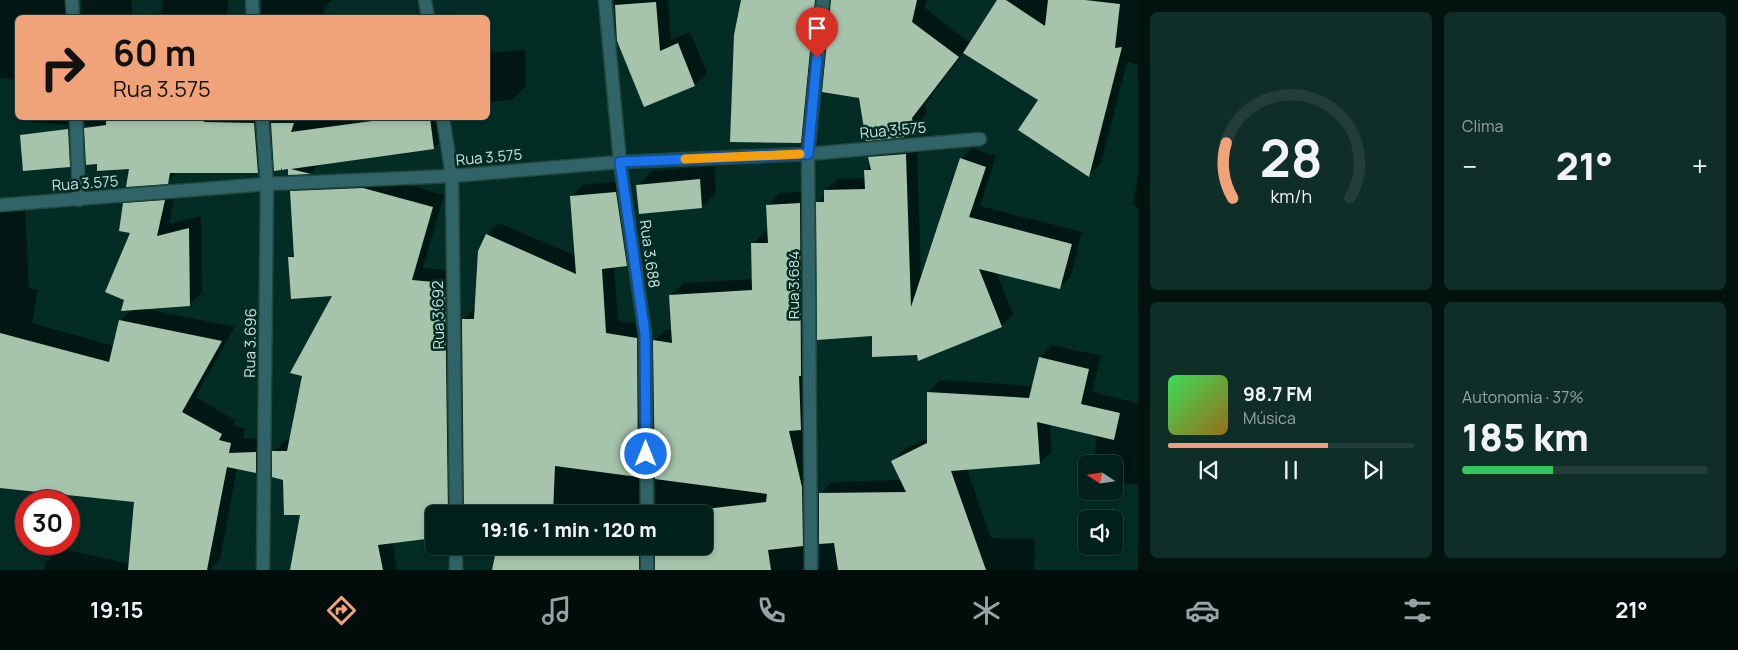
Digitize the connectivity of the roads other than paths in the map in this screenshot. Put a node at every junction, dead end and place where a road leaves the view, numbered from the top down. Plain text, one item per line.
1 (72, 0) edge
2 (252, 0) edge
3 (425, 0) edge
4 (605, 0) edge
5 (823, 0) edge
6 (73, 15) edge
7 (253, 15) edge
8 (428, 15) edge
9 (76, 120) edge
10 (262, 120) edge
11 (443, 120) edge
12 (980, 139) dead end
13 (808, 154) junction
14 (620, 162) junction
15 (452, 176) junction
16 (268, 184) junction
17 (79, 200) junction
18 (0, 205) edge
19 (456, 505) edge
20 (647, 505) edge
21 (456, 555) edge
22 (647, 555) edge
23 (263, 570) edge
24 (456, 570) edge
25 (647, 570) edge
26 (811, 570) edge

1 - 6 street
2 - 7 street
3 - 8 street
4 - 14 street, Rua 3.688
5 - 13 street, Rua 3.684
9 - 17 street
10 - 16 street, Rua 3.696
11 - 15 street, Rua 3.692
12 - 13 street, Rua 3.575
13 - 14 street, Rua 3.575
13 - 26 street, Rua 3.684
14 - 15 street, Rua 3.575
14 - 20 street, Rua 3.688
15 - 16 street, Rua 3.575
15 - 19 street, Rua 3.692
16 - 17 street, Rua 3.575
16 - 23 street, Rua 3.696
17 - 18 street, Rua 3.575
21 - 24 street
22 - 25 street

